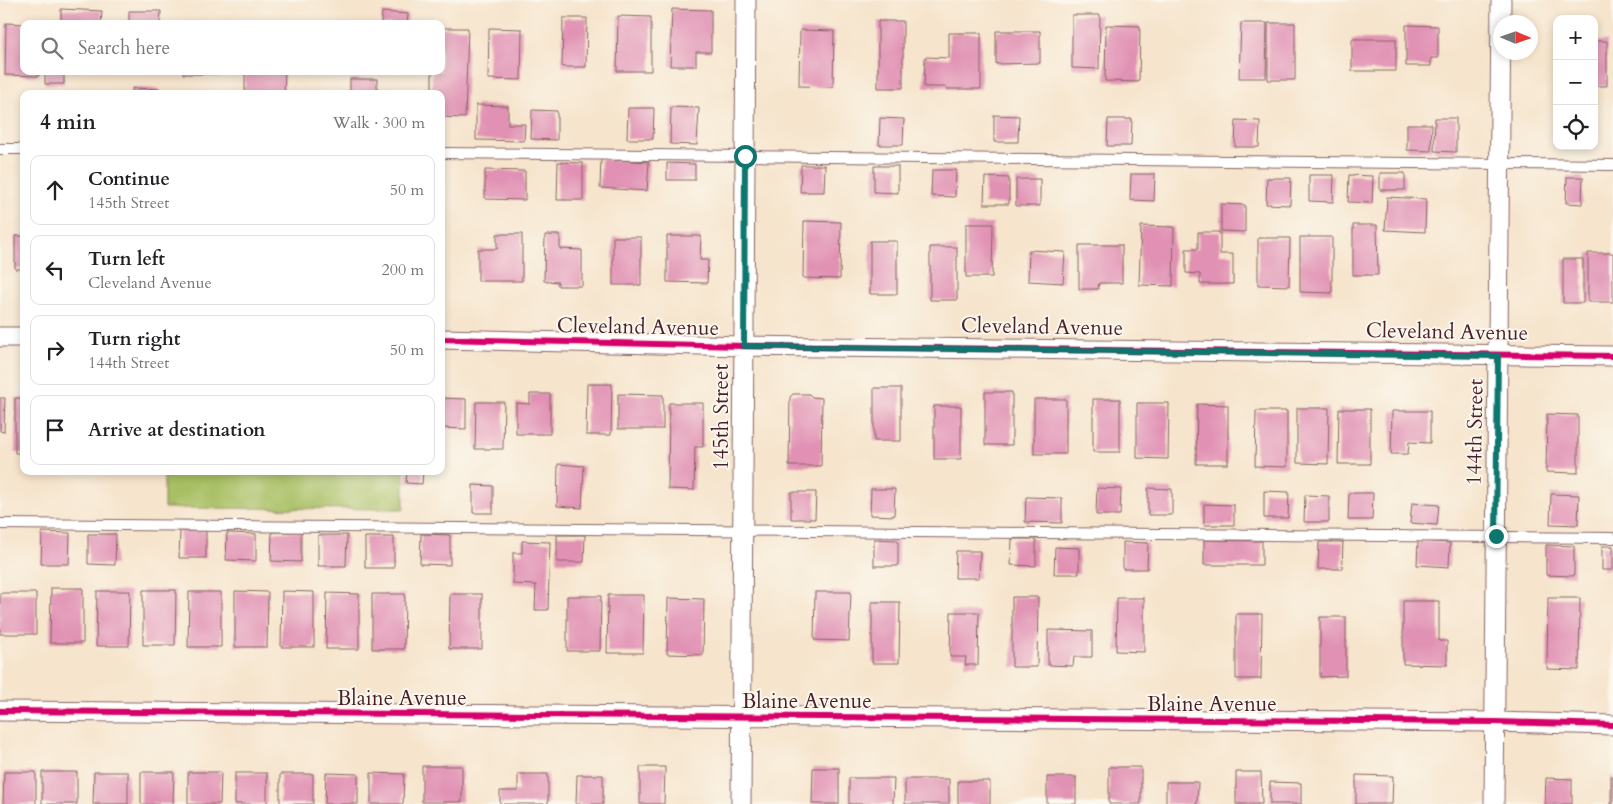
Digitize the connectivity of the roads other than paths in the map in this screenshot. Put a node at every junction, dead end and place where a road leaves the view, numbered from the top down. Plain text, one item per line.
1 (746, 0) edge
2 (1501, 0) edge
3 (0, 149) edge
4 (20, 149) edge
5 (445, 153) edge
6 (745, 156) junction
7 (1499, 163) junction
8 (1613, 165) edge
9 (0, 337) edge
10 (20, 337) edge
11 (445, 339) edge
12 (744, 346) junction
13 (1498, 356) junction
14 (1613, 356) edge
15 (0, 524) edge
16 (742, 529) junction
17 (1496, 536) junction
18 (1613, 538) edge
19 (0, 711) edge
20 (741, 716) junction
21 (1495, 722) junction
22 (1613, 725) edge
23 (740, 804) edge
24 (1494, 804) edge

1 - 6 street, 145th Street
2 - 7 street, 144th Street
3 - 4 lane
5 - 6 lane
6 - 7 lane
6 - 12 street, 145th Street
7 - 8 lane
7 - 13 street, 144th Street
9 - 10 street
11 - 12 street, Cleveland Avenue
12 - 13 street, Cleveland Avenue
12 - 16 street, 145th Street
13 - 14 street, Cleveland Avenue
13 - 17 street, 144th Street
15 - 16 lane
16 - 17 lane
16 - 20 street, 145th Street
17 - 18 lane
17 - 21 street, 144th Street
19 - 20 street, Blaine Avenue
20 - 21 street, Blaine Avenue
20 - 23 street, 145th Street
21 - 22 street, Blaine Avenue
21 - 24 street, 144th Street

